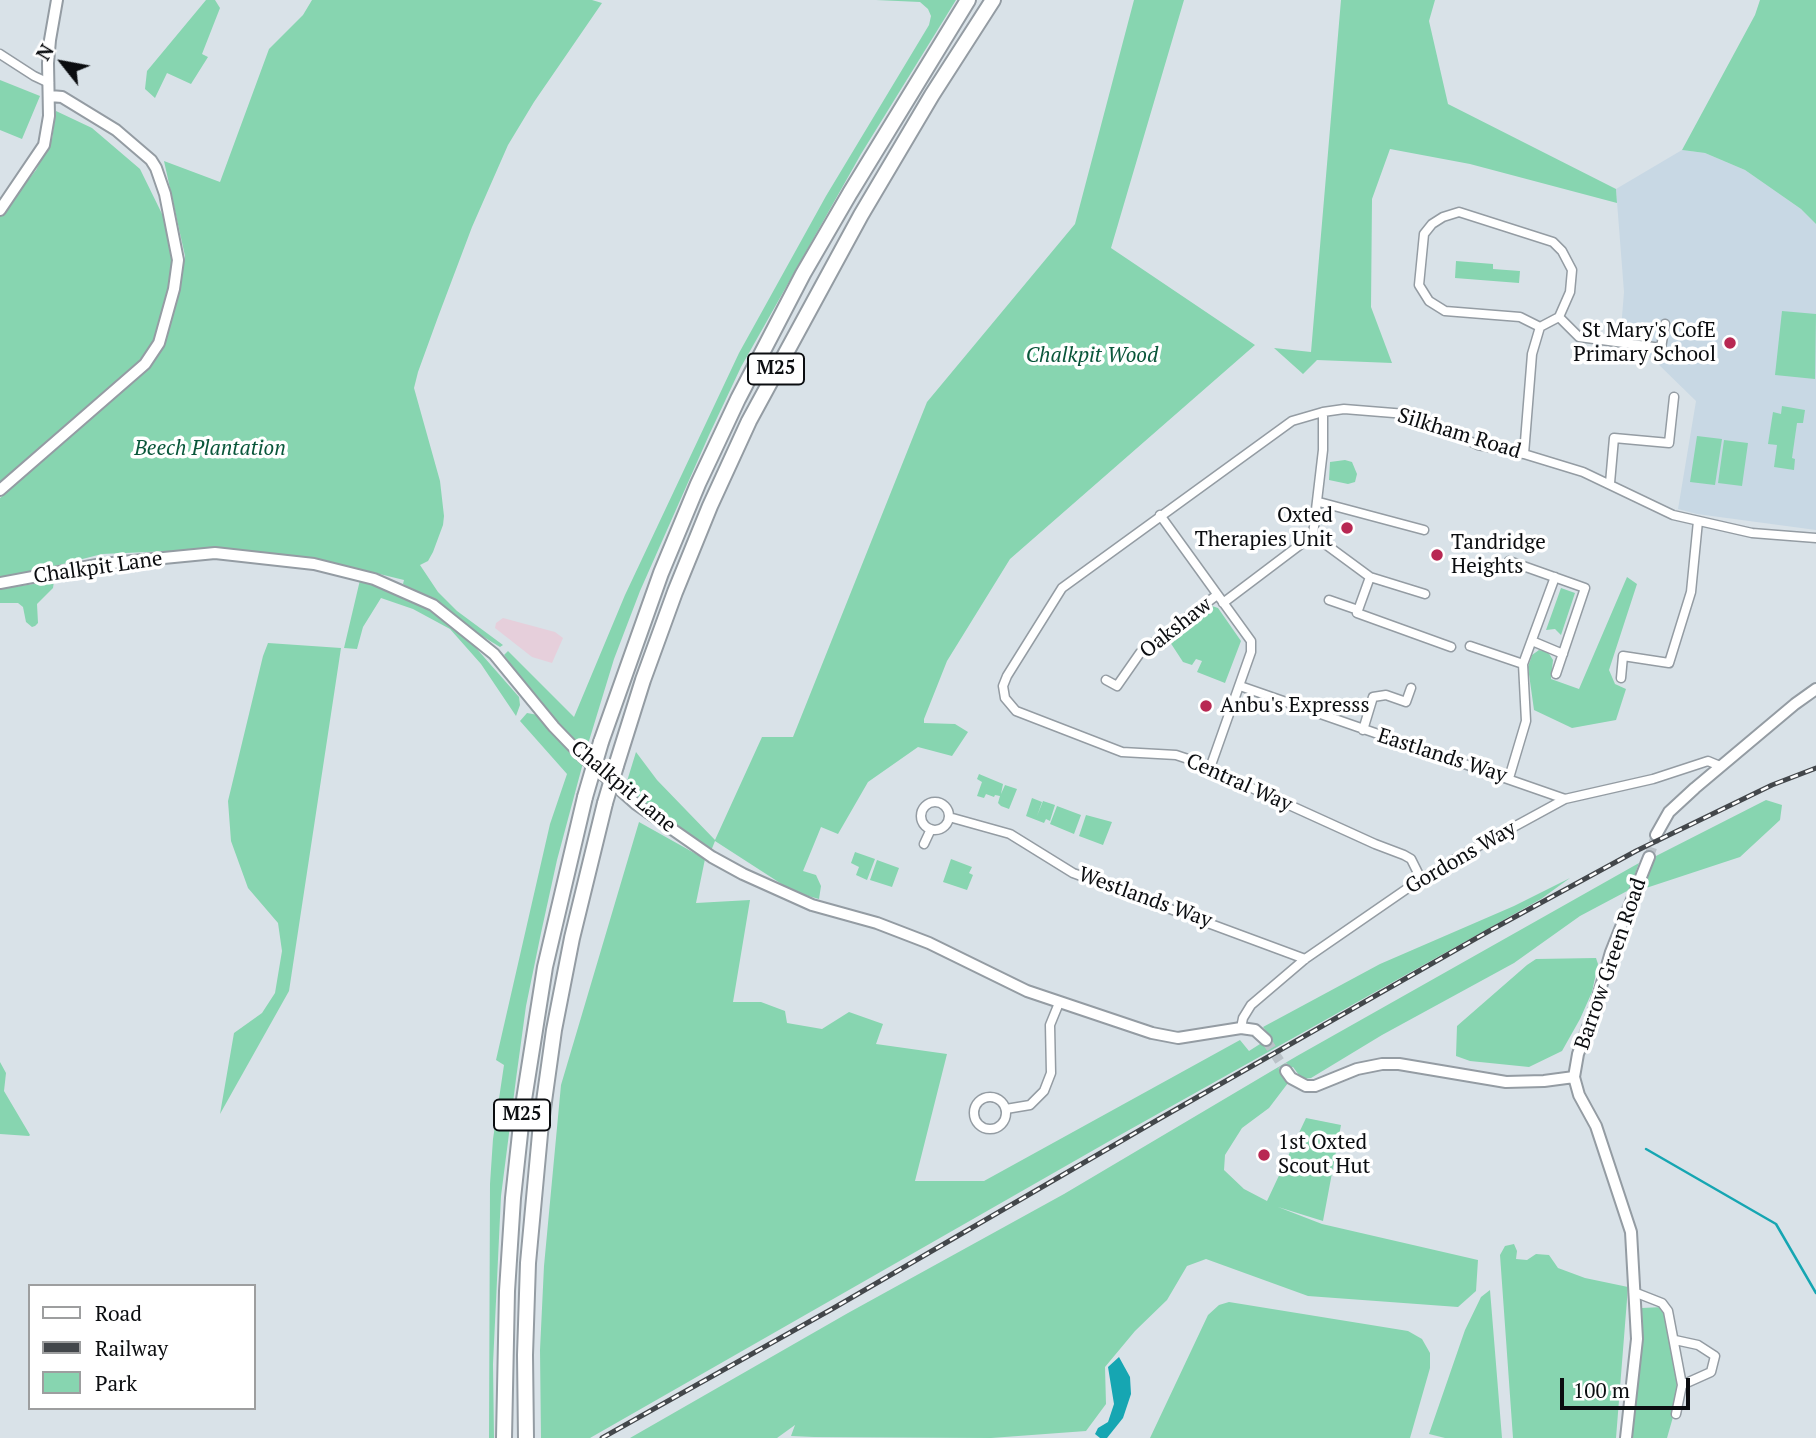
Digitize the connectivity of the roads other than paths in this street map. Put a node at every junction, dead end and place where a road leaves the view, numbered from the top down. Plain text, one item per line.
1 (57, 0) edge
2 (968, 0) edge
3 (993, 0) edge
4 (0, 54) edge
5 (49, 83) junction
6 (50, 96) junction
7 (0, 210) edge
8 (1559, 317) junction
9 (1665, 324) dead end
10 (1540, 327) junction
11 (1674, 397) dead end
12 (1323, 412) junction
13 (1524, 454) junction
14 (1610, 483) junction
15 (0, 490) edge
16 (1319, 502) junction
17 (1160, 515) junction
18 (1698, 521) junction
19 (1424, 530) dead end
20 (1313, 535) junction
21 (1816, 538) edge
22 (1506, 569) dead end
23 (1370, 577) junction
24 (1555, 578) junction
25 (0, 583) edge
26 (1425, 593) dead end
27 (1220, 599) junction
28 (1329, 600) dead end
29 (1358, 610) junction
30 (1532, 641) junction
31 (1470, 646) dead end
32 (1451, 647) dead end
33 (1563, 654) junction
34 (1523, 664) junction
35 (1556, 674) dead end
36 (1621, 678) dead end
37 (1106, 680) dead end
38 (1240, 685) junction
39 (1411, 688) dead end
40 (1816, 689) edge
41 (1363, 730) junction
42 (1720, 766) junction
43 (1210, 768) junction
44 (1509, 778) junction
45 (1565, 799) junction
46 (949, 817) junction
47 (930, 829) junction
48 (1656, 835) tunnel mouth
49 (924, 844) dead end
50 (1649, 857) tunnel mouth
51 (1421, 878) junction
52 (1305, 959) junction
53 (1059, 1003) junction
54 (1241, 1027) junction
55 (1266, 1040) tunnel mouth
56 (1286, 1071) tunnel mouth
57 (1574, 1077) junction
58 (1006, 1109) junction
59 (1634, 1292) junction
60 (1675, 1340) junction
61 (1682, 1385) junction
62 (1676, 1414) dead end
63 (504, 1438) edge
64 (526, 1438) edge
65 (1626, 1438) edge

1 - 5 street
2 - 63 highway, M25, bridge
3 - 64 highway, M25, bridge
4 - 5 street
5 - 6 street
6 - 7 street
6 - 15 street
8 - 9 street
8 - 10 street
8 - 10 street
10 - 13 street
11 - 14 street
12 - 13 street, Silkham Road
12 - 16 street
12 - 17 street, Silkham Road
13 - 14 street, Silkham Road
14 - 18 street, Silkham Road
16 - 19 street
16 - 20 street
17 - 27 street
17 - 43 street, Central Way
18 - 21 street, Silkham Road
18 - 36 street
20 - 23 street
20 - 27 street
22 - 24 street
23 - 26 street
23 - 29 street
24 - 30 street
24 - 33 street
25 - 53 street, Chalkpit Lane
27 - 37 street, Oakshaw
27 - 38 street
28 - 29 street
29 - 32 street
30 - 33 street
30 - 34 street
31 - 34 street
33 - 35 street
34 - 44 street
38 - 41 street, Eastlands Way
38 - 43 street
39 - 41 street
40 - 42 street
41 - 44 street, Eastlands Way
42 - 45 street, Gordons Way
42 - 48 street
43 - 51 street, Central Way
44 - 45 street, Eastlands Way
45 - 51 street, Gordons Way
46 - 47 street
46 - 47 street
46 - 52 street, Westlands Way
47 - 49 street
50 - 57 street, Barrow Green Road
51 - 52 street, Gordons Way
52 - 54 street, Gordons Way
53 - 54 street, Chalkpit Lane
53 - 58 street
54 - 55 street
56 - 57 street
57 - 59 street, Barrow Green Road
58 - 58 street
59 - 60 street
59 - 65 street, Barrow Green Road
60 - 61 street
60 - 61 street
61 - 62 street

